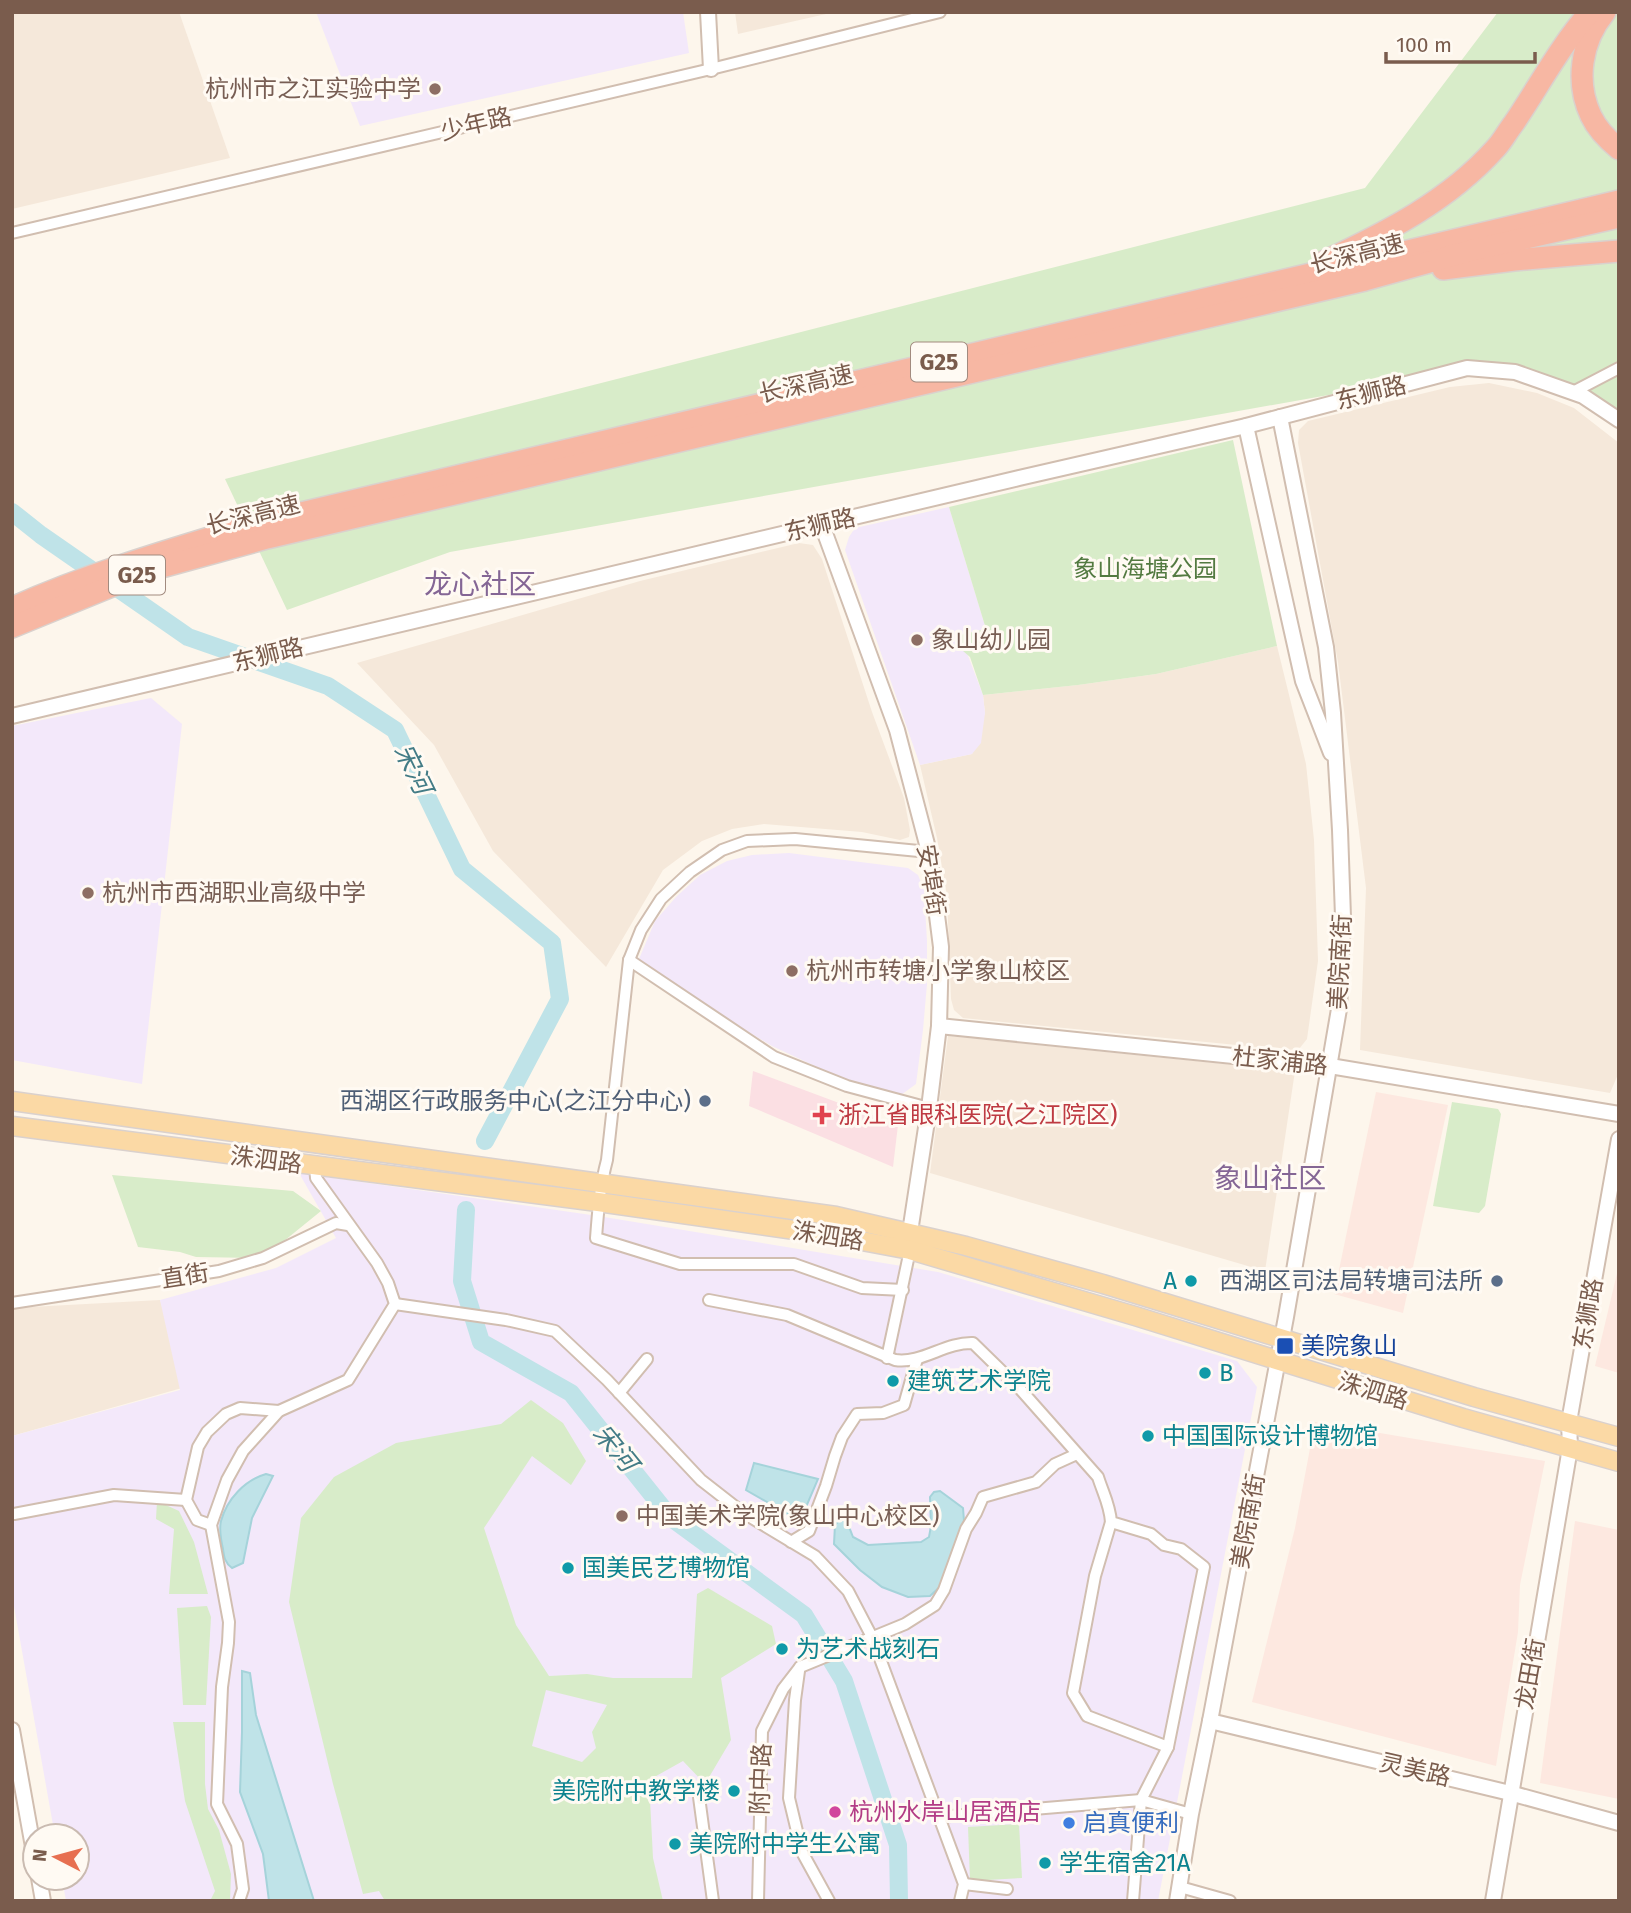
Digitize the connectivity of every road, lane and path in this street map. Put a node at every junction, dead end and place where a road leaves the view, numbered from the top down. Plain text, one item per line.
1 (708, 12) edge
2 (940, 12) edge
3 (1590, 12) edge
4 (1605, 12) edge
5 (711, 69) junction
6 (1619, 149) edge
7 (1619, 201) edge
8 (1619, 217) edge
9 (12, 233) edge
10 (1619, 251) edge
11 (1285, 280) junction
12 (1365, 280) junction
13 (1619, 368) edge
14 (1573, 392) junction
15 (1280, 416) junction
16 (1619, 420) edge
17 (1246, 426) junction
18 (822, 525) junction
19 (263, 530) junction
20 (12, 608) edge
21 (12, 627) edge
22 (12, 716) edge
23 (1335, 765) junction
24 (929, 852) junction
25 (629, 960) junction
26 (939, 1026) junction
27 (1330, 1066) junction
28 (12, 1101) edge
29 (929, 1108) junction
30 (1619, 1114) edge
31 (12, 1126) edge
32 (1619, 1139) edge
33 (315, 1166) junction
34 (601, 1183) junction
35 (598, 1202) junction
36 (348, 1225) junction
37 (910, 1241) junction
38 (903, 1290) junction
39 (709, 1300) dead end
40 (12, 1303) edge
41 (395, 1304) junction
42 (1282, 1339) junction
43 (887, 1358) junction
44 (647, 1359) dead end
45 (917, 1359) junction
46 (1277, 1361) junction
47 (619, 1393) junction
48 (279, 1411) junction
49 (1569, 1422) junction
50 (1619, 1437) edge
51 (1570, 1448) junction
52 (1077, 1454) junction
53 (1619, 1462) edge
54 (186, 1500) junction
55 (14, 1514) edge
56 (1111, 1522) junction
57 (211, 1525) junction
58 (791, 1542) junction
59 (872, 1637) junction
60 (800, 1667) junction
61 (1210, 1721) junction
62 (12, 1730) edge
63 (1168, 1747) junction
64 (1510, 1793) junction
65 (699, 1797) dead end
66 (1141, 1800) junction
67 (1191, 1814) junction
68 (939, 1817) junction
69 (29, 1822) edge
70 (1619, 1823) edge
71 (964, 1884) junction
72 (1007, 1889) dead end
73 (1179, 1894) edge
74 (239, 1901) edge
75 (713, 1901) edge
76 (758, 1901) edge
77 (829, 1901) edge
78 (960, 1901) edge
79 (1133, 1901) edge
80 (1230, 1901) edge
81 (1493, 1901) edge

1 - 5 street
2 - 5 street, 少年路
3 - 11 highway
4 - 6 highway
5 - 9 street, 少年路
7 - 11 highway, 长深高速 / G25
8 - 12 highway, 长深高速 / G25
10 - 12 highway
11 - 19 highway, 长深高速 / G25
12 - 19 highway, 长深高速 / G25
13 - 14 street
14 - 15 street, 东狮路
14 - 16 street, 东狮路
15 - 17 street, 东狮路
15 - 23 street, 美院南街
17 - 18 street, 东狮路
17 - 23 street, 美院南街
18 - 22 street, 东狮路
18 - 24 street, 安埠街
19 - 20 highway, 长深高速 / G25
19 - 21 highway, 长深高速 / G25
23 - 27 street, 美院南街
24 - 25 street
24 - 26 street, 安埠街
25 - 29 street
25 - 34 street
26 - 27 street, 杜家浦路
26 - 29 street, 安埠街
27 - 30 street, 杜家浦路
27 - 42 street, 美院南街
28 - 34 main road, 洙泗路
29 - 37 street, 安埠街
31 - 33 main road, 洙泗路
32 - 49 street, 东狮路
33 - 35 main road, 洙泗路
33 - 36 street
34 - 35 street
34 - 37 main road, 洙泗路
35 - 37 main road, 洙泗路
35 - 38 street
36 - 40 street, 直街
36 - 41 street
37 - 38 street
37 - 42 main road, 洙泗路
37 - 46 main road, 洙泗路
38 - 43 street
39 - 43 street
41 - 47 street
41 - 48 street
42 - 46 street, 美院南街
42 - 49 main road, 洙泗路
43 - 45 street
44 - 47 street
45 - 52 street
45 - 58 street
46 - 51 main road, 洙泗路
46 - 61 street, 美院南街
47 - 58 street
48 - 54 street
48 - 57 street
49 - 50 main road, 洙泗路
49 - 51 street, 东狮路
51 - 53 main road, 洙泗路
51 - 64 street, 龙田街
52 - 56 street
52 - 59 street
54 - 55 street
54 - 57 street
56 - 63 street
56 - 63 street
57 - 74 street
58 - 59 street
59 - 60 street
59 - 68 street
60 - 76 street, 附中路
60 - 77 street
61 - 64 street, 灵美路
61 - 67 street, 美院南街
62 - 69 street
63 - 66 street
64 - 70 street, 灵美路
64 - 81 street, 龙田街
65 - 75 street
66 - 67 street
66 - 68 street
66 - 79 street
67 - 73 street, 美院南街
68 - 71 street
71 - 72 street
71 - 78 street
73 - 80 street

